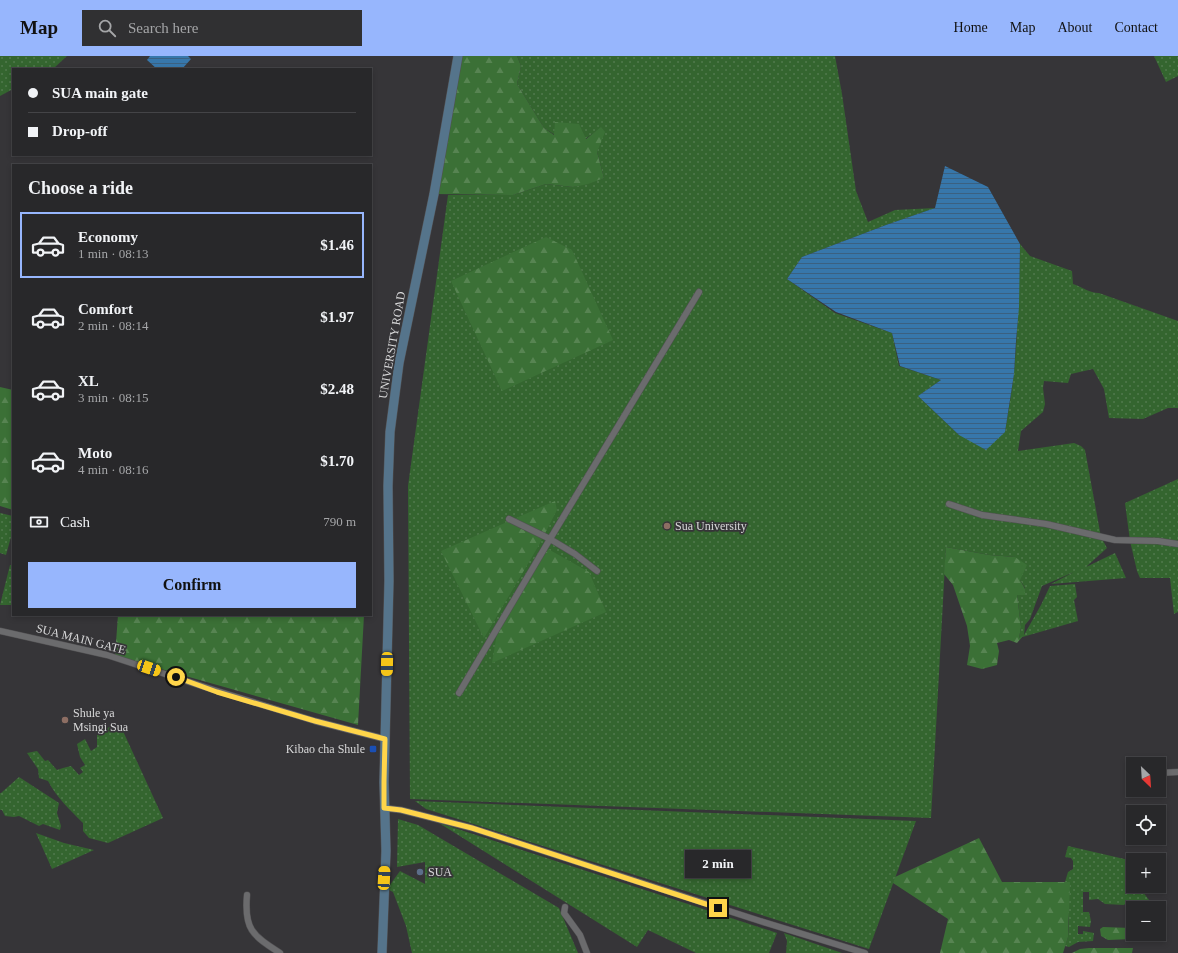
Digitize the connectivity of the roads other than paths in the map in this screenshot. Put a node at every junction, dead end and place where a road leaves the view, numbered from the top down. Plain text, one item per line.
1 (458, 56) edge
2 (699, 292) dead end
3 (949, 504) dead end
4 (509, 519) dead end
5 (550, 539) junction
6 (1178, 544) edge
7 (597, 571) dead end
8 (0, 631) edge
9 (459, 693) dead end
10 (385, 739) junction
11 (1178, 772) edge
12 (1166, 773) edge
13 (384, 808) junction
14 (247, 894) dead end
15 (565, 906) dead end
16 (280, 953) edge
17 (382, 953) edge
18 (587, 953) edge
19 (865, 953) edge

1 - 10 main road, UNIVERSITY ROAD
2 - 5 street
3 - 6 street
4 - 5 street
5 - 7 street
5 - 9 street
8 - 10 street, SUA MAIN GATE
10 - 13 main road, UNIVERSITY ROAD
11 - 12 street
13 - 17 main road, UNIVERSITY ROAD
13 - 19 street
14 - 16 street
15 - 18 street

